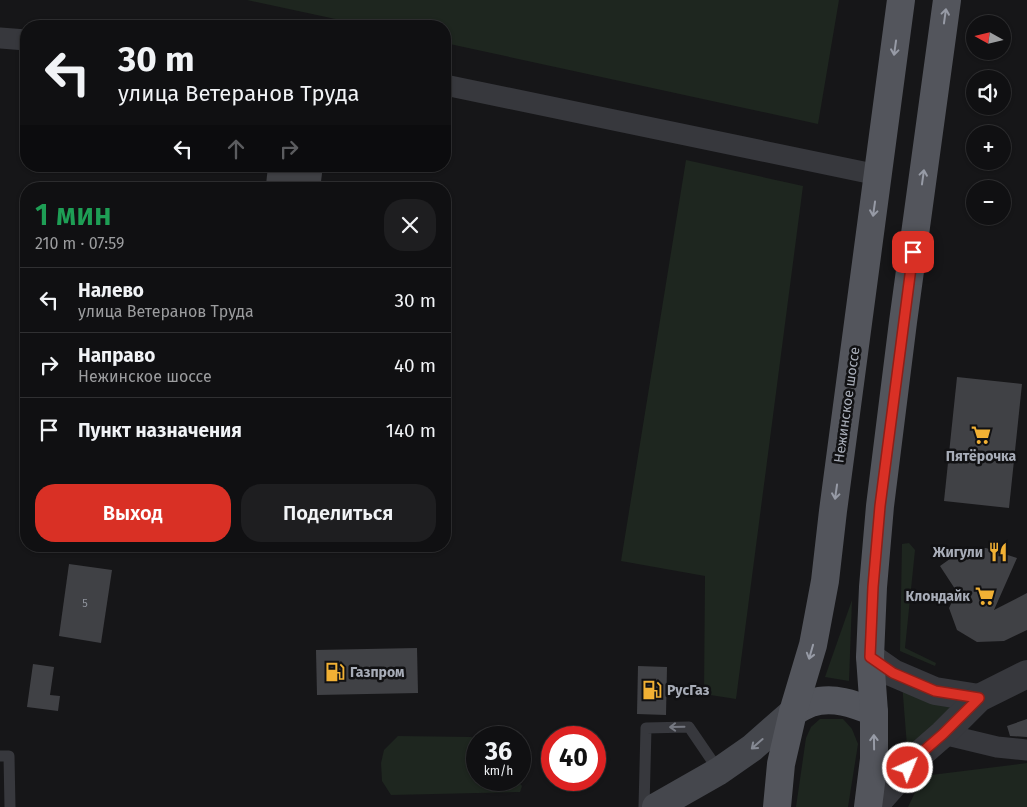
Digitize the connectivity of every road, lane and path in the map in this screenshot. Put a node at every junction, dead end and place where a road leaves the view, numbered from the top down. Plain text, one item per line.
1 (901, 0) edge
2 (947, 0) edge
3 (0, 38) edge
4 (20, 40) edge
5 (451, 86) edge
6 (878, 175) junction
7 (870, 657) junction
8 (1027, 674) edge
9 (979, 698) junction
10 (793, 712) junction
11 (874, 712) junction
12 (943, 734) junction
13 (1027, 750) edge
14 (0, 756) edge
15 (719, 772) junction
16 (10, 807) edge
17 (644, 807) edge
18 (656, 807) edge
19 (777, 807) edge
20 (868, 807) edge
21 (873, 807) edge

1 -> 6 main road, Нежинское шоссе
7 -> 2 main road
3 - 4 street
5 - 6 street
6 -> 10 main road, Нежинское шоссе
7 - 9 street
7 - 11 main road
8 - 9 street
9 - 12 street
10 - 11 main road
10 -> 15 main road
10 - 19 main road, Нежинское шоссе
20 -> 11 main road
12 - 13 street
12 - 21 street
14 - 16 lane
15 -> 17 lane
15 - 18 main road

